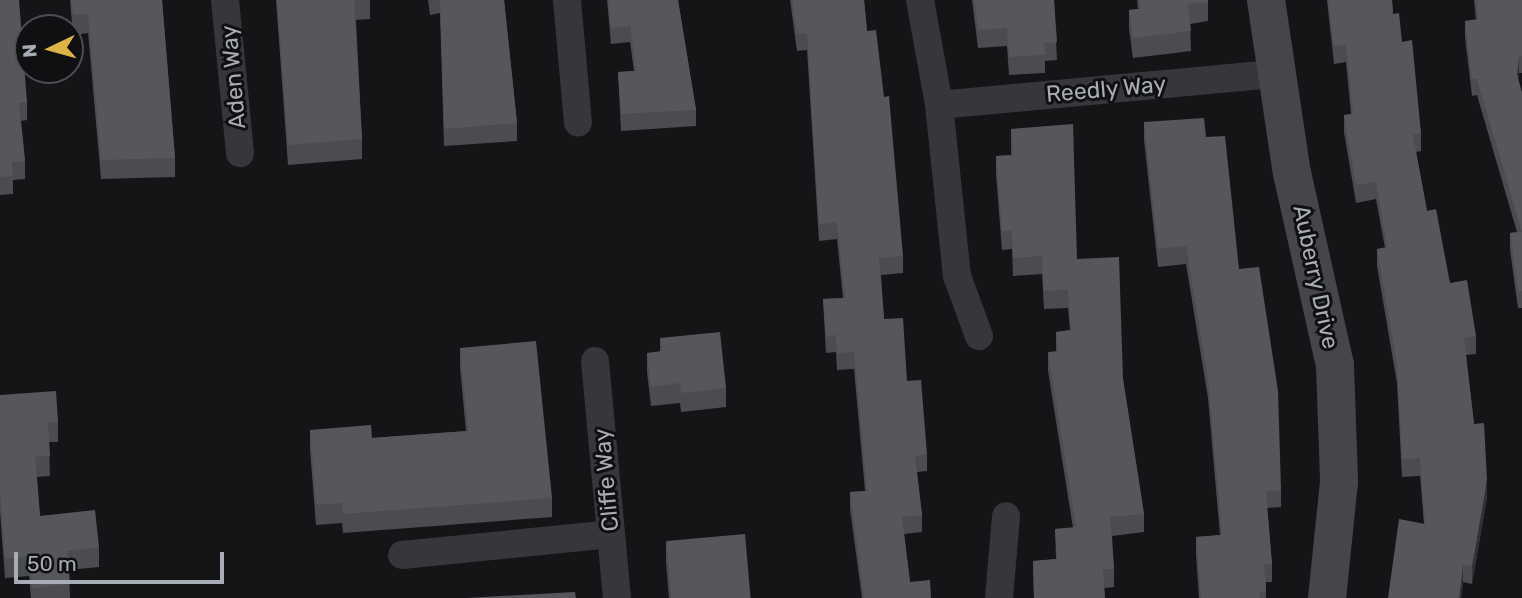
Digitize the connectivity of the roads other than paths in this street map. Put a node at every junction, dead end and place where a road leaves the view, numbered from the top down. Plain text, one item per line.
1 (225, 0) edge
2 (567, 0) edge
3 (920, 0) edge
4 (1266, 0) edge
5 (1273, 74) junction
6 (939, 105) junction
7 (578, 123) dead end
8 (240, 153) dead end
9 (979, 336) dead end
10 (595, 361) dead end
11 (1006, 516) dead end
12 (611, 534) junction
13 (402, 555) dead end
14 (617, 598) edge
15 (999, 598) edge
16 (1327, 598) edge

1 - 8 street, Aden Way
2 - 7 street
3 - 6 street
4 - 5 street, Auberry Drive
5 - 6 street, Reedly Way
5 - 16 street, Auberry Drive
6 - 9 street
10 - 12 street, Cliffe Way
11 - 15 street
12 - 13 street
12 - 14 street, Cliffe Way

